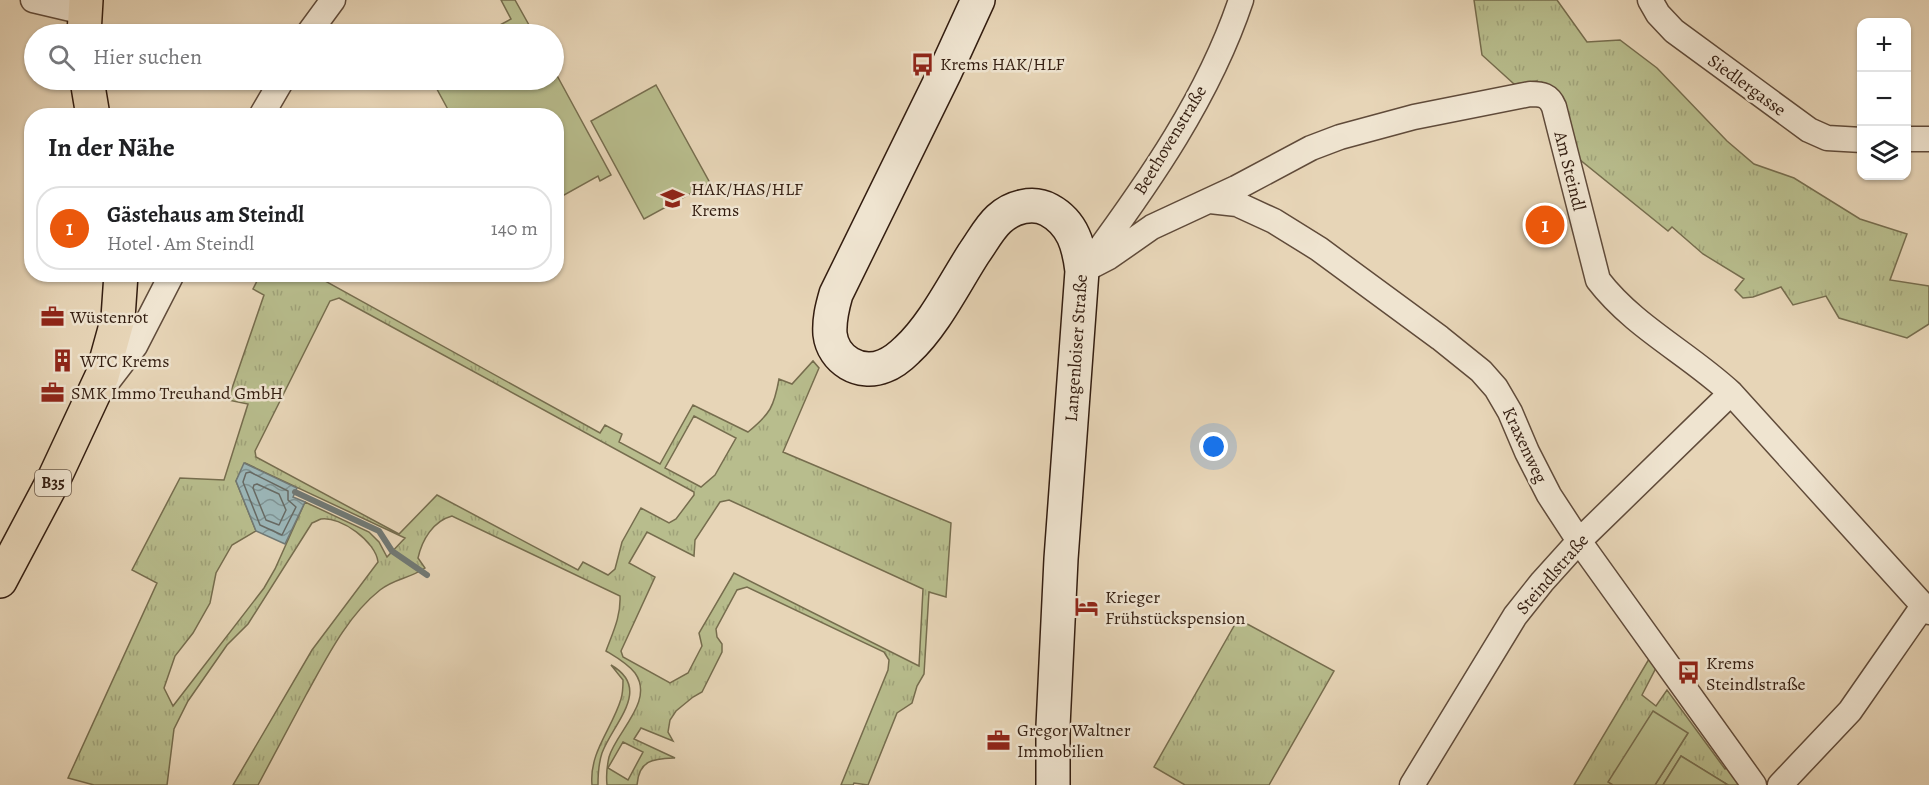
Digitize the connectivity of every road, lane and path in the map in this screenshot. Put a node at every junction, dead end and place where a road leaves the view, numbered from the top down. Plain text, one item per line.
1 (33, 0) edge
2 (333, 0) edge
3 (978, 0) edge
4 (1241, 0) edge
5 (1650, 0) edge
6 (85, 16) edge
7 (315, 24) edge
8 (89, 90) edge
9 (276, 90) edge
10 (92, 108) edge
11 (266, 108) edge
12 (1929, 139) edge
13 (1857, 140) edge
14 (1911, 140) edge
15 (1210, 201) junction
16 (1082, 271) junction
17 (121, 282) edge
18 (168, 282) edge
19 (1731, 393) junction
20 (90, 405) junction
21 (1579, 542) junction
22 (0, 581) edge
23 (1926, 609) edge
24 (1053, 785) edge
25 (1412, 785) edge
26 (1754, 785) edge
27 (1780, 785) edge

1 - 6 street
2 - 7 street
3 - 16 street, Langenloiser Straße
4 - 16 street, Beethovenstraße
5 - 13 street, Siedlergasse
8 - 10 main road
9 - 11 street
12 - 14 street
15 - 16 street, Am Steindl
15 - 19 street, Am Steindl
15 - 21 street, Kraxenweg
16 - 24 street, Langenloiser Straße
17 - 20 main road, B35
18 - 20 street
19 - 21 street, Steindlstraße
19 - 23 street, Am Steindl
20 - 22 main road, B35
21 - 25 street, Steindlstraße
21 - 26 street, Kraxenweg
23 - 27 street

